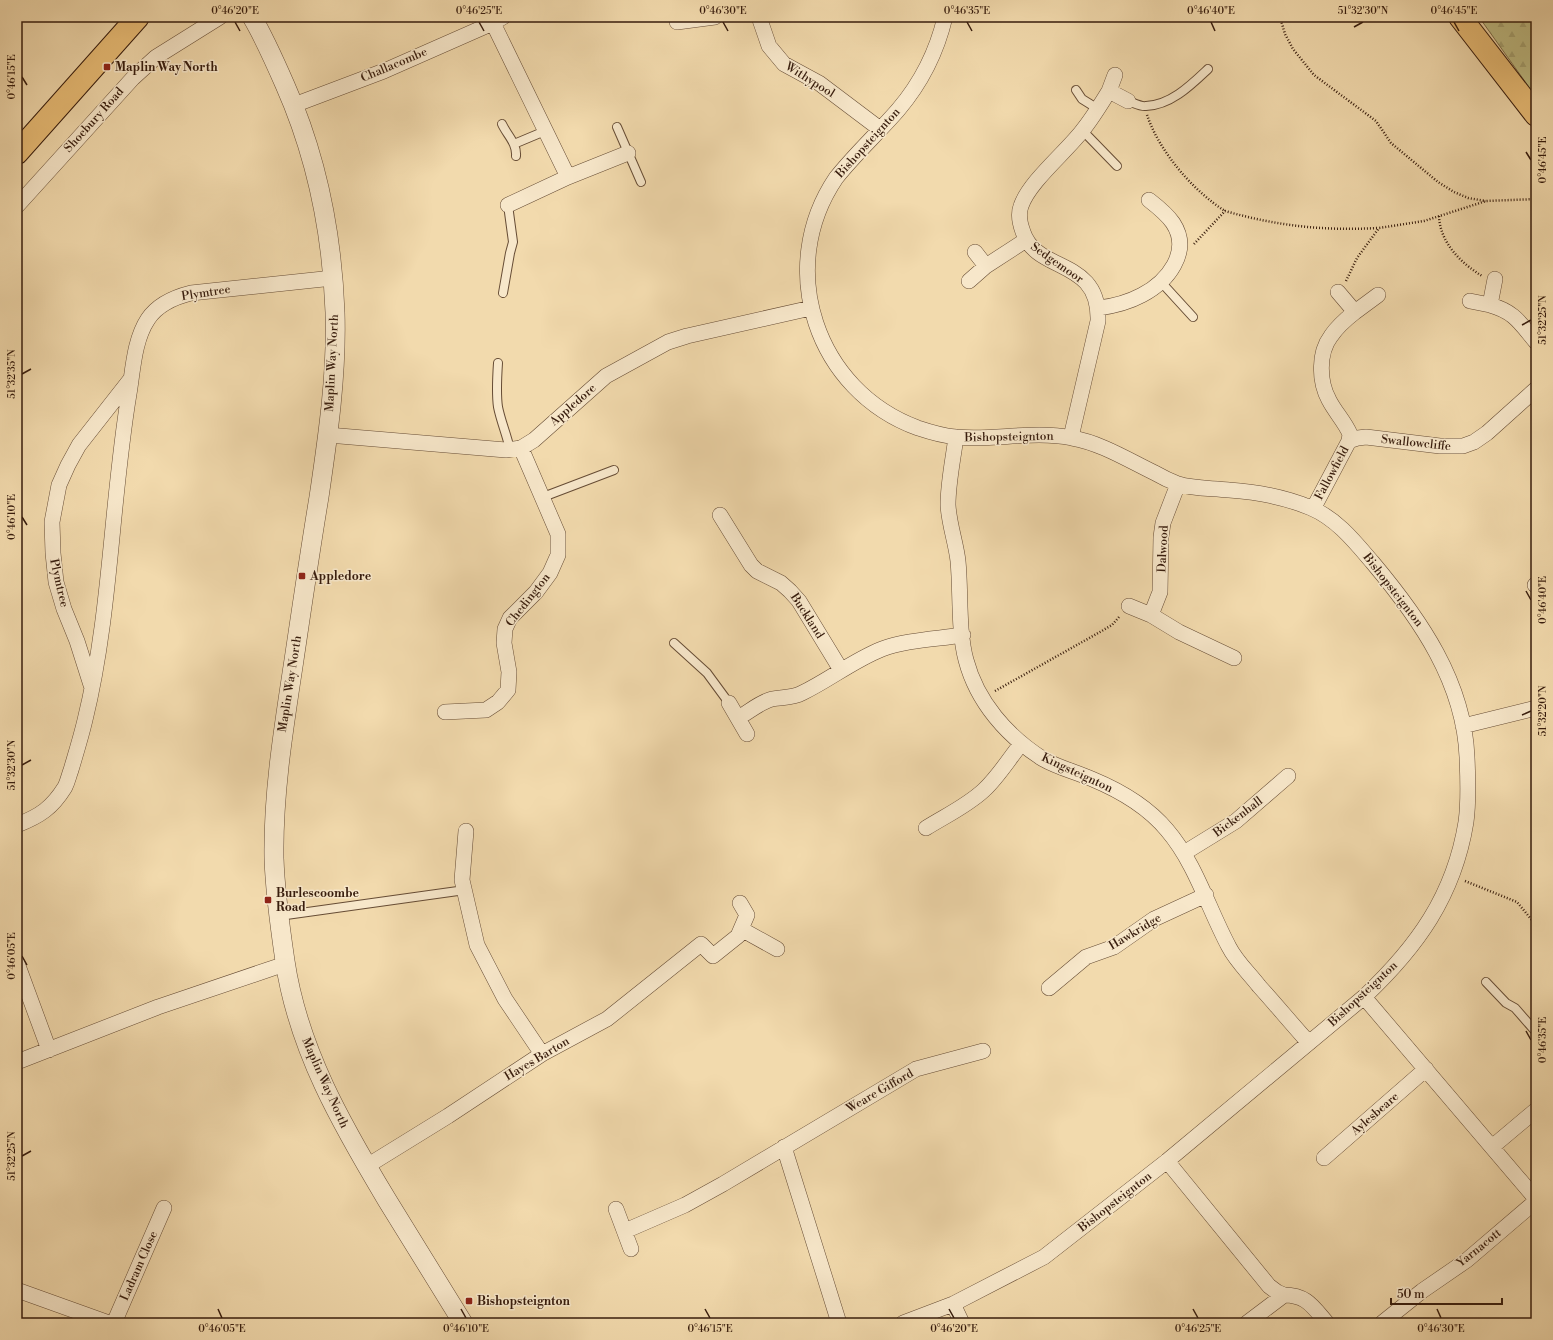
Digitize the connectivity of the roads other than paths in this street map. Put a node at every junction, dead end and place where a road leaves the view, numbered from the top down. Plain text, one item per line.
1 (138, 17) edge
2 (220, 17) edge
3 (252, 17) edge
4 (715, 17) edge
5 (759, 17) edge
6 (945, 17) edge
7 (1460, 17) edge
8 (498, 20) edge
9 (677, 22) dead end
10 (1208, 70) dead end
11 (1115, 75) dead end
12 (1076, 90) dead end
13 (1109, 91) junction
14 (1128, 101) joint
15 (294, 105) junction
16 (1098, 109) junction
17 (1536, 114) edge
18 (502, 124) dead end
19 (617, 127) dead end
20 (880, 130) junction
21 (545, 131) junction
22 (1082, 131) junction
23 (514, 144) junction
24 (17, 153) edge
25 (628, 153) junction
26 (516, 156) dead end
27 (1117, 166) dead end
28 (568, 177) junction
29 (641, 182) dead end
30 (1149, 200) dead end
31 (508, 205) joint
32 (17, 206) edge
33 (1026, 240) junction
34 (975, 252) dead end
35 (986, 266) junction
36 (333, 278) junction
37 (1490, 278) road end
38 (969, 281) dead end
39 (1161, 282) junction
40 (1338, 292) road end
41 (503, 293) dead end
42 (1378, 295) dead end
43 (1470, 301) dead end
44 (1490, 305) junction
45 (811, 308) junction
46 (1099, 308) junction
47 (1355, 312) junction
48 (1193, 317) dead end
49 (1536, 342) edge
50 (498, 363) dead end
51 (132, 377) junction
52 (1536, 389) edge
53 (101, 417) junction
54 (123, 428) junction
55 (328, 435) junction
56 (956, 437) junction
57 (1071, 437) junction
58 (1350, 441) junction
59 (515, 449) junction
60 (614, 470) dead end
61 (1178, 484) junction
62 (543, 497) junction
63 (1313, 509) junction
64 (720, 515) dead end
65 (1129, 606) road end
66 (1151, 615) junction
67 (963, 636) junction
68 (100, 637) junction
69 (77, 640) junction
70 (674, 643) dead end
71 (1234, 658) dead end
72 (841, 670) junction
73 (92, 690) junction
74 (729, 703) joint
75 (1536, 708) edge
76 (445, 712) dead end
77 (738, 718) junction
78 (1463, 726) junction
79 (747, 734) dead end
80 (1021, 744) junction
81 (1288, 776) dead end
82 (17, 825) edge
83 (926, 828) dead end
84 (466, 831) dead end
85 (1184, 853) junction
86 (465, 890) junction
87 (1206, 895) junction
88 (740, 903) dead end
89 (280, 916) junction
90 (741, 928) junction
91 (777, 948) dead end
92 (17, 963) edge
93 (285, 964) junction
94 (1486, 982) dead end
95 (1049, 988) dead end
96 (1364, 997) junction
97 (1536, 1032) edge
98 (1309, 1043) junction
99 (49, 1050) junction
100 (983, 1051) dead end
101 (542, 1054) junction
102 (17, 1062) edge
103 (1426, 1069) junction
104 (1536, 1110) edge
105 (784, 1147) junction
106 (1492, 1147) junction
107 (1324, 1158) dead end
108 (1167, 1161) junction
109 (367, 1166) junction
110 (1536, 1200) edge
111 (164, 1208) dead end
112 (616, 1209) dead end
113 (625, 1231) junction
114 (631, 1250) dead end
115 (17, 1290) edge
116 (1284, 1295) junction
117 (953, 1304) junction
118 (102, 1322) edge
119 (114, 1323) edge
120 (463, 1323) edge
121 (839, 1323) edge
122 (903, 1323) edge
123 (962, 1323) edge
124 (1247, 1323) edge
125 (1327, 1323) edge
126 (1382, 1323) edge

1 - 24 main road
2 - 32 street, Shoebury Road
3 - 15 street, Maplin Way North
4 - 9 street
5 - 20 street, Withypool
6 - 20 street, Bishopsteignton
7 - 17 main road
8 - 15 street, Challacombe
8 - 21 street, Challacombe
10 - 14 lane
11 - 13 street, Sedgemoor
12 - 16 lane
13 - 14 street
13 - 16 street, Sedgemoor
15 - 36 street, Maplin Way North
16 - 22 street, Sedgemoor
18 - 23 lane
19 - 25 lane
20 - 45 street, Bishopsteignton
21 - 23 lane
21 - 28 street, Challacombe
22 - 27 lane
22 - 33 street, Sedgemoor
23 - 26 lane
25 - 28 street
25 - 29 lane
28 - 31 street
30 - 39 street
31 - 41 lane
33 - 35 street
33 - 46 street, Sedgemoor
34 - 35 street
35 - 38 street
36 - 51 street, Plymtree
36 - 55 street, Maplin Way North
37 - 44 street
39 - 46 street
39 - 48 lane
40 - 47 street
42 - 47 street, Fallowfield
43 - 44 street
44 - 49 street
45 - 56 street, Bishopsteignton
45 - 59 street, Appledore
46 - 57 street
47 - 58 street, Fallowfield
50 - 59 lane
51 - 53 street, Plymtree
51 - 54 street, Plymtree
52 - 58 street, Swallowcliffe
53 - 54 street
53 - 69 street, Plymtree
54 - 68 street, Plymtree
55 - 59 street
55 - 89 street, Maplin Way North
56 - 57 street, Bishopsteignton
56 - 67 street, Kingsteignton
57 - 61 street, Bishopsteignton
58 - 63 street, Fallowfield
59 - 62 street, Chedington
60 - 62 lane
61 - 63 street, Bishopsteignton
61 - 66 street, Dalwood
62 - 76 street, Chedington
63 - 78 street, Bishopsteignton
64 - 72 street, Buckland
65 - 66 street
66 - 71 street
67 - 72 street
67 - 80 street, Kingsteignton
68 - 69 street
68 - 73 street, Plymtree
69 - 73 street, Plymtree
70 - 74 lane
72 - 77 street
73 - 82 street, Plymtree
74 - 77 street
75 - 78 street
77 - 79 street
78 - 96 street, Bishopsteignton
80 - 83 street
80 - 85 street, Kingsteignton
81 - 85 street, Bickenhall
84 - 86 street
85 - 87 street, Kingsteignton
86 - 89 lane
86 - 101 street
87 - 95 street, Hawkridge
87 - 98 street, Kingsteignton
88 - 90 street
89 - 93 street, Maplin Way North
90 - 91 street
90 - 101 street, Hayes Barton
92 - 99 street
93 - 99 street
93 - 109 street, Maplin Way North
94 - 97 lane
96 - 98 street, Bishopsteignton
96 - 103 street
98 - 108 street, Bishopsteignton
99 - 102 street
100 - 105 street, Weare Gifford
101 - 109 street, Hayes Barton
103 - 106 street
103 - 107 street, Aylesbeare
104 - 106 street
105 - 113 street, Weare Gifford
105 - 121 street
106 - 110 street
108 - 116 street
108 - 117 street, Bishopsteignton
109 - 120 street, Maplin Way North
110 - 126 street, Yarnacott
111 - 119 street, Ladram Close
112 - 113 street
113 - 114 street
115 - 118 street
116 - 124 street
116 - 125 street
117 - 122 street, Bishopsteignton
117 - 123 street

